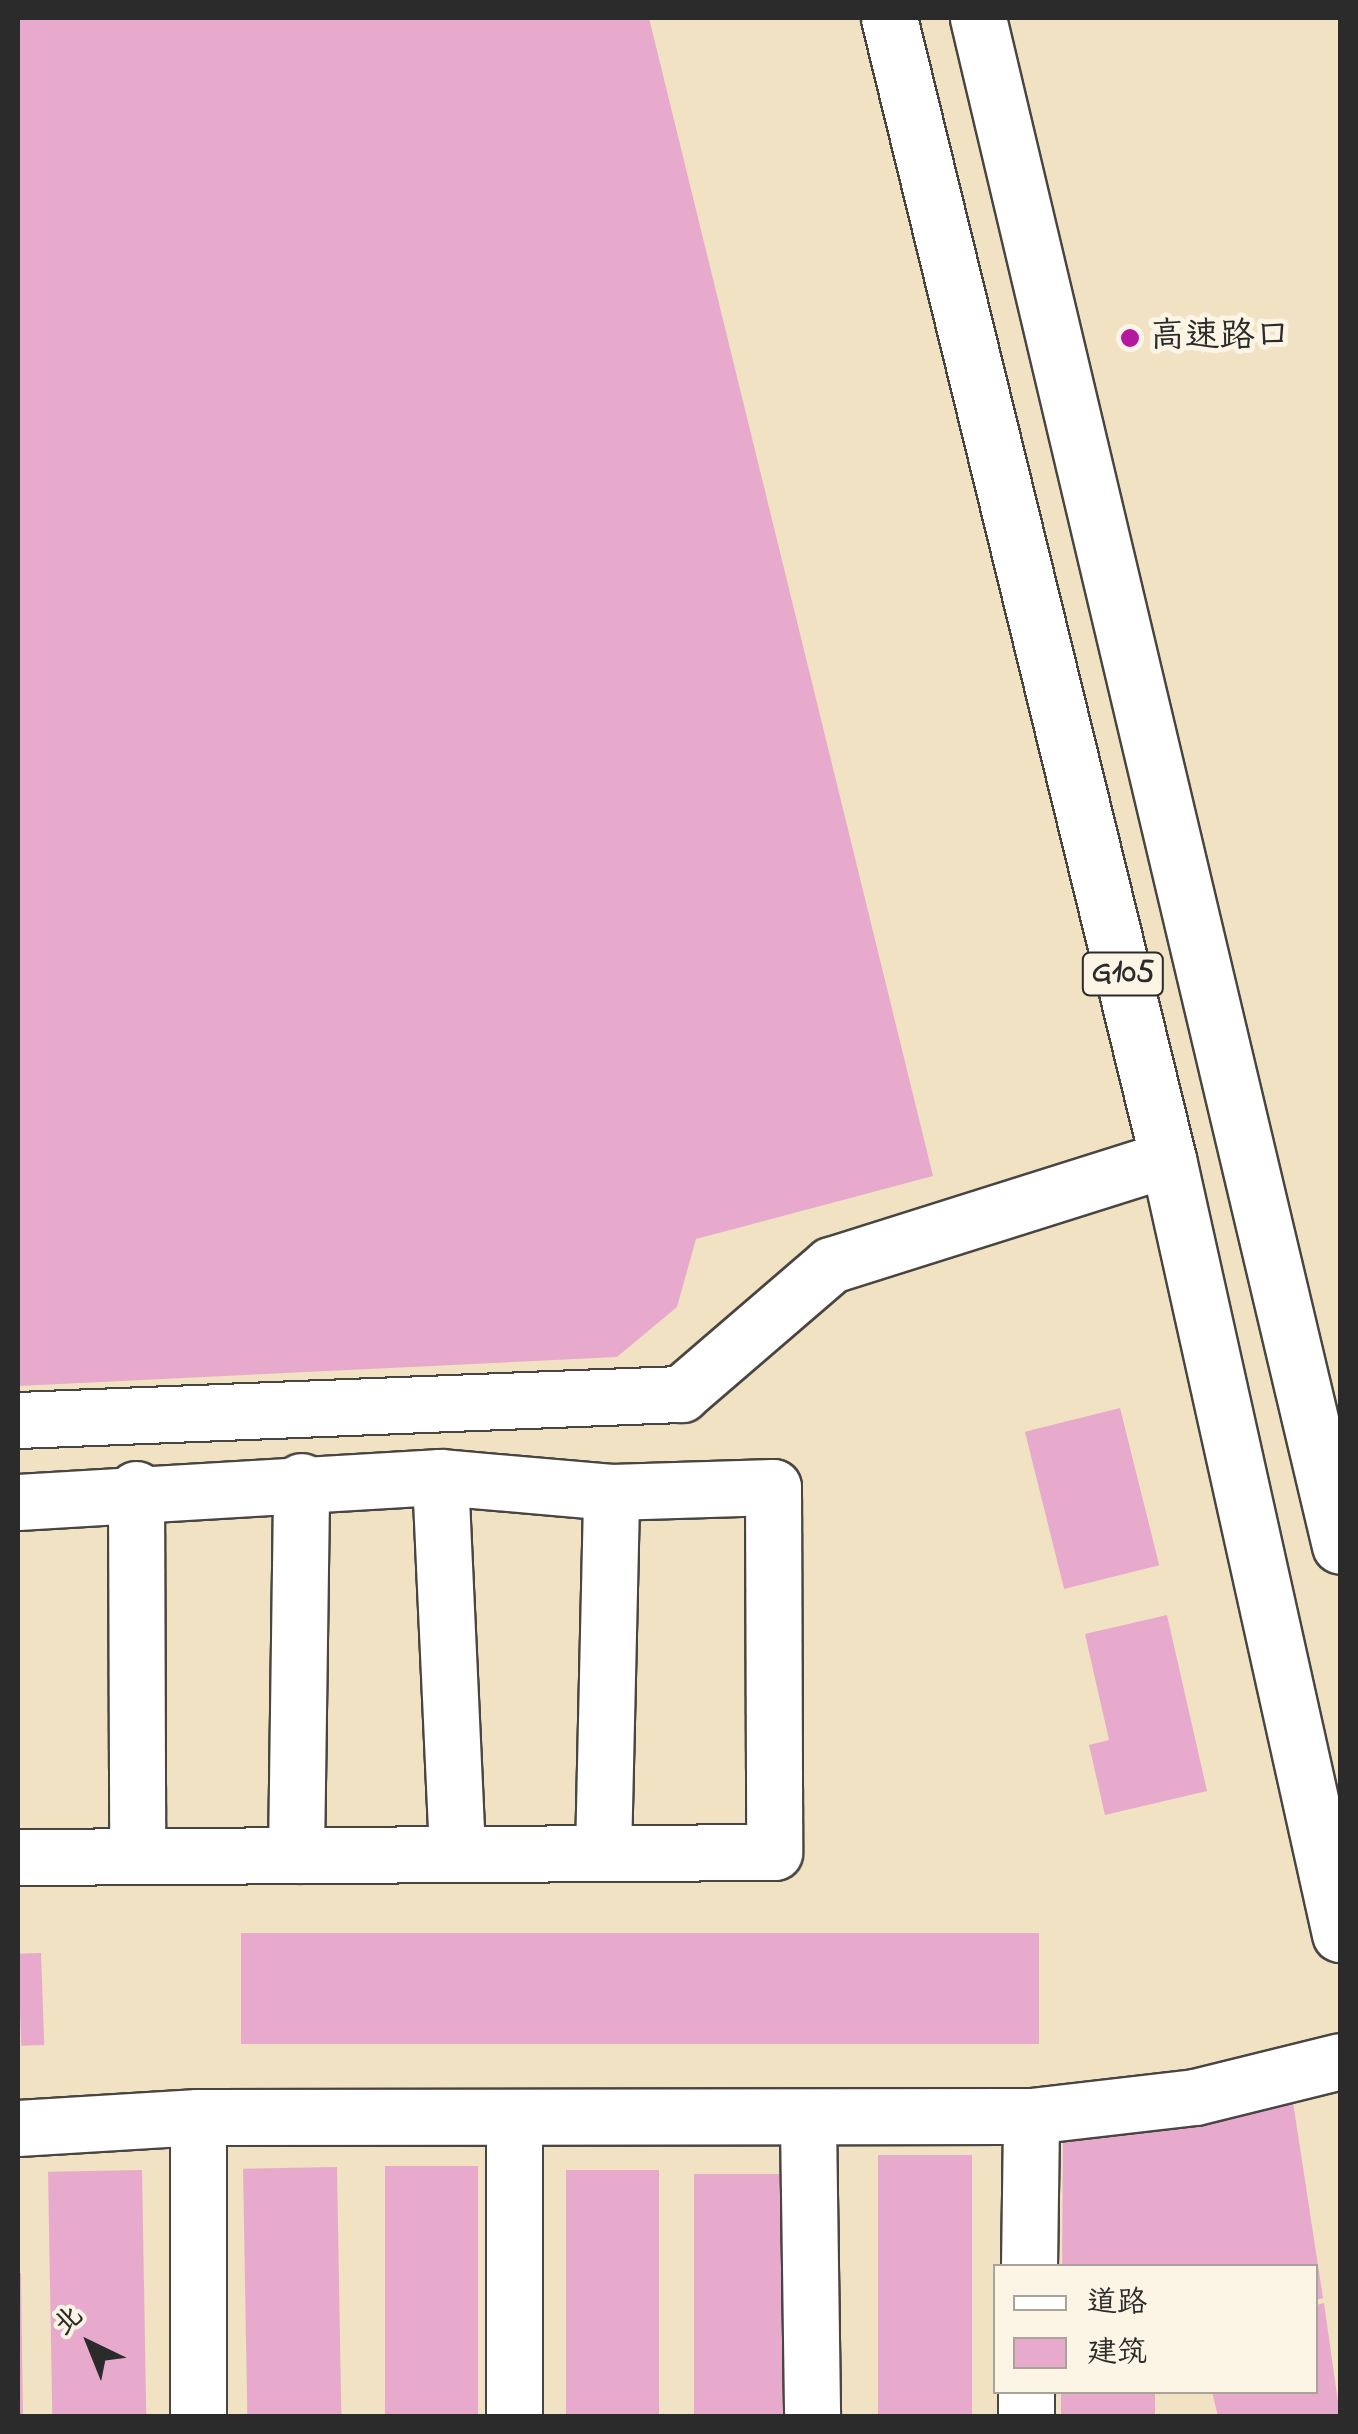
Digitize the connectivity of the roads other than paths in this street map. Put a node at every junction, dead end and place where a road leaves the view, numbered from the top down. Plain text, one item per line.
1 (886, 24) edge
2 (982, 24) edge
3 (1168, 1158) junction
4 (18, 1420) edge
5 (440, 1476) junction
6 (300, 1480) junction
7 (136, 1489) junction
8 (611, 1492) junction
9 (18, 1502) edge
10 (1340, 1546) edge
11 (458, 1854) junction
12 (603, 1854) junction
13 (296, 1855) junction
14 (137, 1856) junction
15 (18, 1857) edge
16 (1340, 1934) edge
17 (1340, 2061) edge
18 (198, 2116) junction
19 (1031, 2116) junction
20 (514, 2119) junction
21 (808, 2122) junction
22 (18, 2128) edge
23 (1028, 2264) edge
24 (198, 2416) edge
25 (514, 2416) edge
26 (812, 2416) edge

1 - 3 main road, G105
2 - 10 main road, G105
3 - 4 main road
3 - 16 main road, G105
5 - 6 main road
5 - 8 main road
5 - 11 main road
6 - 7 main road
6 - 13 main road
7 - 9 main road
7 - 14 main road
8 - 12 main road
8 - 12 main road
11 - 12 main road
11 - 13 main road
13 - 14 main road
14 - 15 main road
17 - 19 main road
18 - 20 main road
18 - 22 main road
18 - 24 main road
19 - 21 main road
19 - 23 main road
20 - 21 main road
20 - 25 main road
21 - 26 main road

